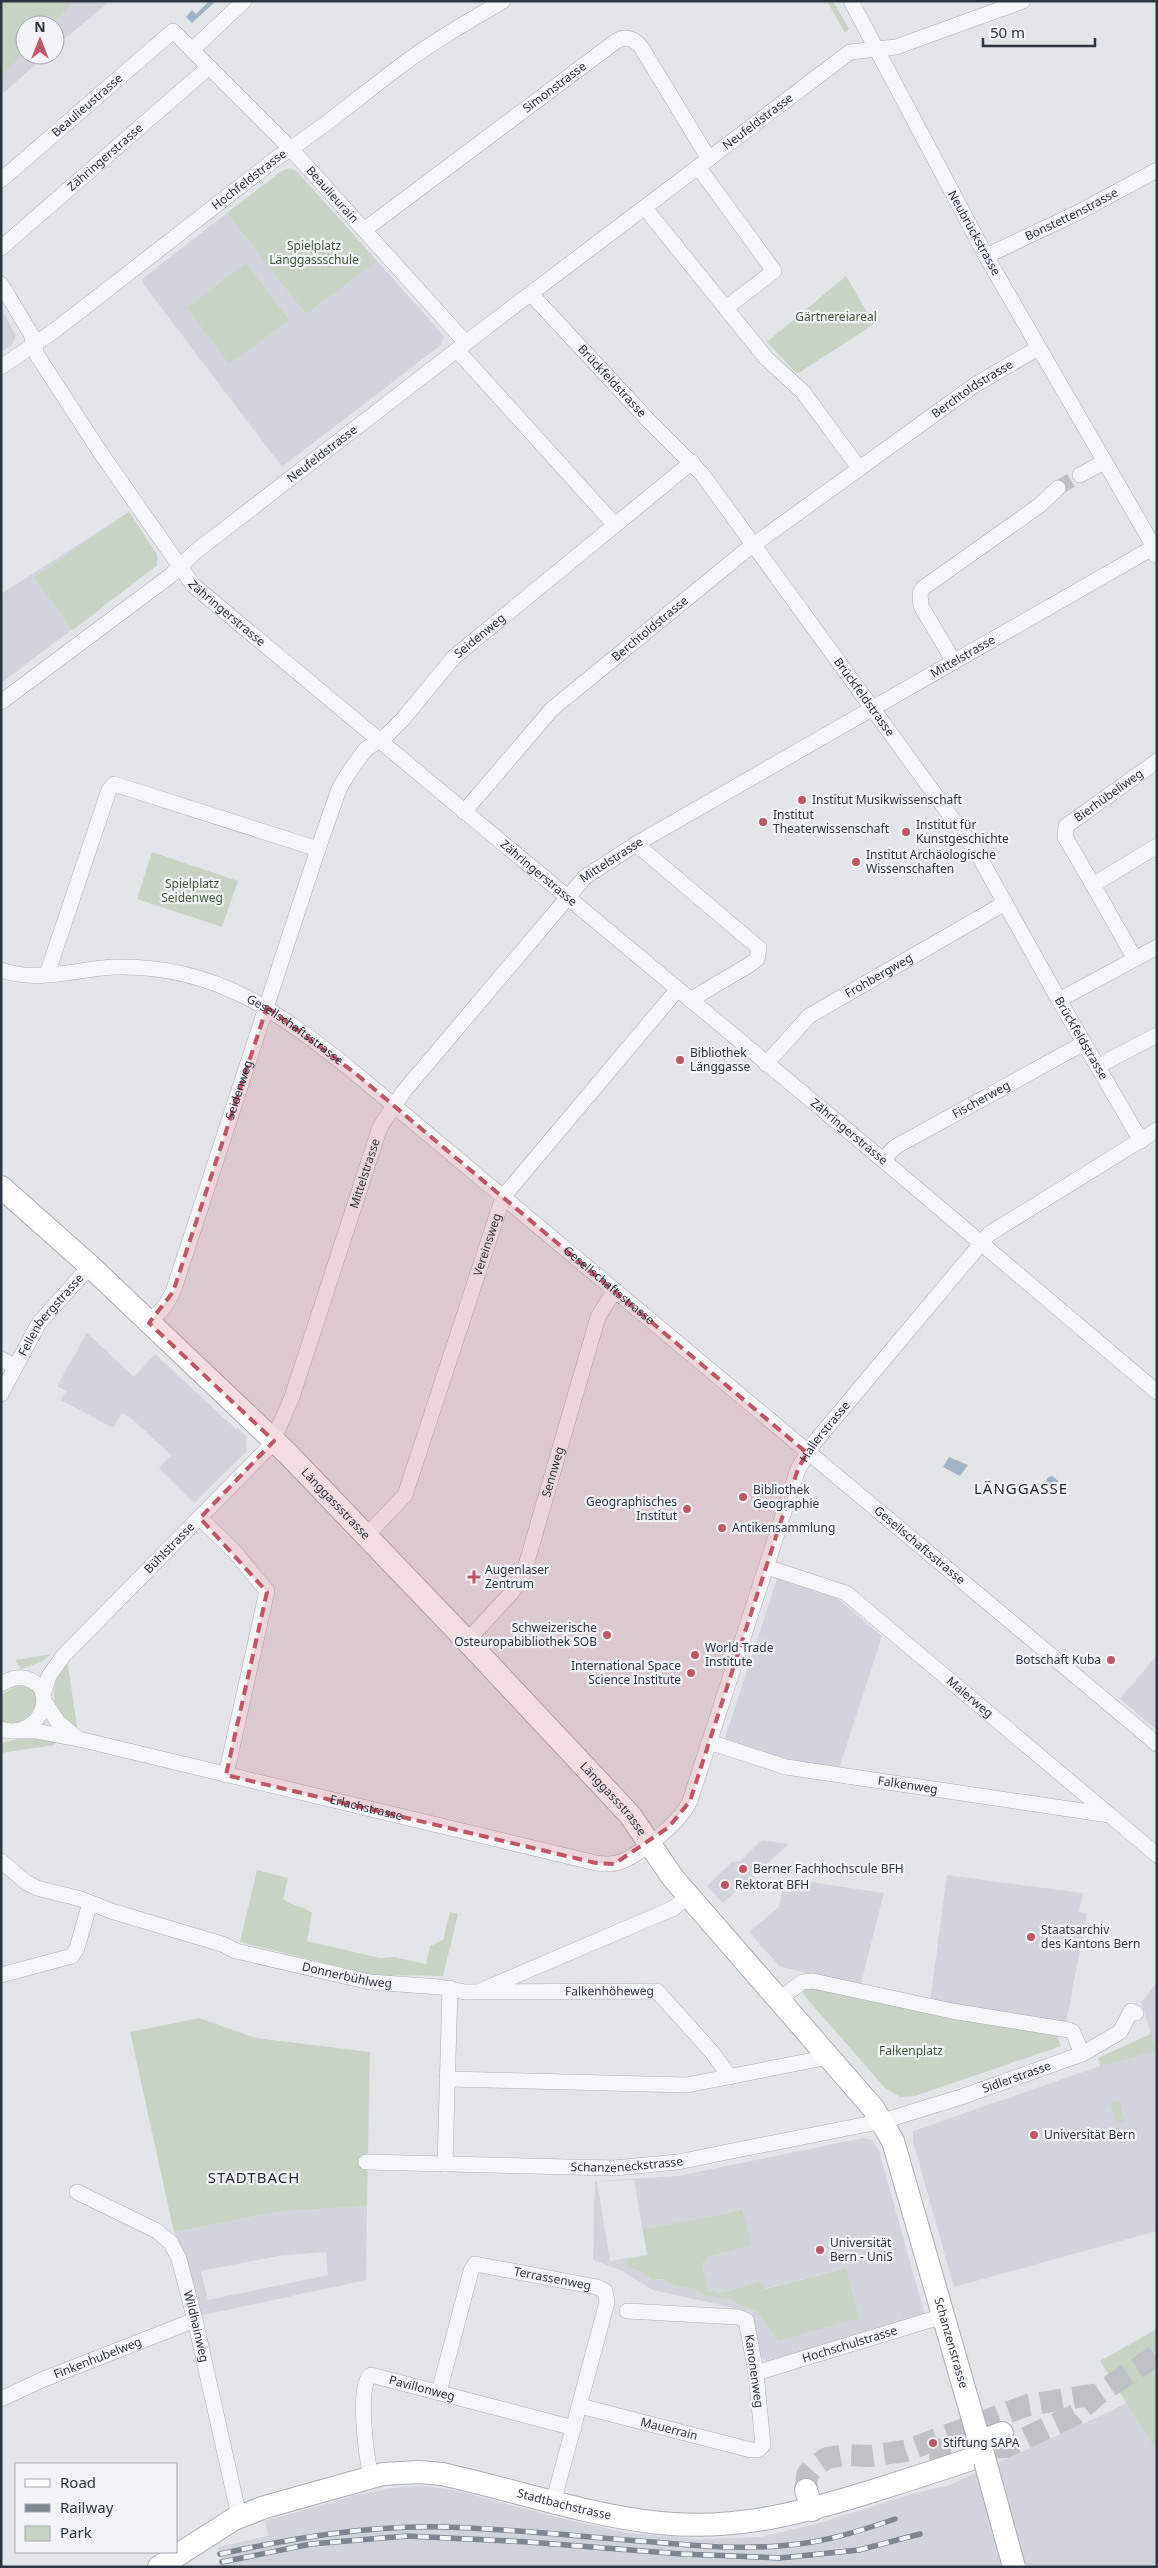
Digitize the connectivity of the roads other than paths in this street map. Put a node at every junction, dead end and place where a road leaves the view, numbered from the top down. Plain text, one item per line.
1 (244, 1) edge
2 (503, 1) edge
3 (851, 1) edge
4 (1023, 1) edge
5 (173, 32) joint
6 (192, 50) junction
7 (875, 50) junction
8 (209, 67) junction
9 (291, 148) junction
10 (704, 164) junction
11 (1157, 170) edge
12 (1, 180) edge
13 (645, 208) junction
14 (364, 230) junction
15 (1, 248) edge
16 (986, 256) junction
17 (1, 284) edge
18 (531, 294) junction
19 (726, 308) junction
20 (34, 345) junction
21 (461, 346) junction
22 (1038, 348) junction
23 (1, 367) edge
24 (692, 462) junction
25 (1104, 462) junction
26 (859, 468) junction
27 (1080, 475) tunnel mouth
28 (1058, 488) tunnel mouth
29 (614, 524) junction
30 (754, 545) junction
31 (1156, 549) edge
32 (180, 568) junction
33 (954, 662) junction
34 (1, 702) edge
35 (873, 709) junction
36 (380, 741) junction
37 (1157, 761) edge
38 (464, 812) junction
39 (636, 844) junction
40 (1157, 846) edge
41 (318, 849) junction
42 (1093, 884) junction
43 (566, 897) junction
44 (1005, 902) junction
45 (1157, 947) edge
46 (1135, 959) junction
47 (1, 970) edge
48 (47, 974) junction
49 (677, 990) junction
50 (690, 1000) junction
51 (1059, 1000) junction
52 (267, 1007) junction
53 (1157, 1035) edge
54 (1084, 1043) junction
55 (766, 1064) junction
56 (1098, 1066) junction
57 (394, 1106) junction
58 (1157, 1130) edge
59 (1141, 1141) junction
60 (883, 1160) junction
61 (1, 1187) edge
62 (503, 1197) junction
63 (981, 1243) junction
64 (90, 1266) junction
65 (615, 1290) junction
66 (150, 1323) junction
67 (1, 1359) edge
68 (15, 1366) junction
69 (1157, 1392) edge
70 (1, 1394) edge
71 (273, 1440) junction
72 (807, 1454) junction
73 (200, 1518) junction
74 (366, 1536) junction
75 (767, 1566) junction
76 (467, 1641) junction
77 (64, 1655) junction
78 (9, 1679) edge
79 (44, 1698) junction
80 (7, 1732) edge
81 (78, 1739) junction
82 (709, 1742) junction
83 (1157, 1744) edge
84 (226, 1775) junction
85 (1109, 1815) junction
86 (649, 1843) junction
87 (1157, 1855) edge
88 (1, 1861) edge
89 (689, 1895) junction
90 (90, 1903) junction
91 (1, 1975) edge
92 (450, 1988) junction
93 (479, 1992) junction
94 (780, 2000) junction
95 (1136, 2013) dead end
96 (1082, 2054) junction
97 (829, 2057) junction
98 (730, 2077) junction
99 (447, 2079) junction
100 (883, 2122) junction
101 (366, 2162) dead end
102 (444, 2164) junction
103 (76, 2192) dead end
104 (628, 2311) dead end
105 (943, 2316) junction
106 (195, 2320) junction
107 (756, 2373) junction
108 (439, 2392) junction
109 (1, 2399) edge
110 (580, 2406) junction
111 (574, 2428) junction
112 (1002, 2433) dead end
113 (758, 2450) joint
114 (982, 2453) junction
115 (371, 2476) junction
116 (554, 2503) junction
117 (239, 2516) junction
118 (159, 2567) edge
119 (1014, 2567) edge

1 - 6 street
2 - 9 street, Hochfeldstrasse
3 - 7 street, Neubrückstrasse
4 - 7 street, Neufeldstrasse
5 - 6 street, Beaulieurain
5 - 12 street, Beaulieustrasse
6 - 8 street, Beaulieurain
7 - 10 street, Neufeldstrasse
7 - 16 street, Neubrückstrasse
8 - 9 street, Beaulieurain
8 - 15 street, Zähringerstrasse
9 - 14 street, Beaulieurain
9 - 20 street, Hochfeldstrasse
10 - 13 street, Neufeldstrasse
10 - 14 street, Simonstrasse
10 - 19 street
11 - 16 street, Bonstettenstrasse
13 - 18 street, Neufeldstrasse
13 - 19 street
14 - 21 street, Beaulieurain
16 - 22 street, Neubrückstrasse
17 - 20 street, Zähringerstrasse
18 - 21 street, Neufeldstrasse
18 - 24 street, Brückfeldstrasse
19 - 26 street
20 - 23 street, Hochfeldstrasse
20 - 32 street, Zähringerstrasse
21 - 29 street, Beaulieurain
21 - 32 street, Neufeldstrasse
22 - 25 street, Neubrückstrasse
22 - 26 street, Berchtoldstrasse
24 - 29 street, Seidenweg
24 - 30 street, Brückfeldstrasse
25 - 27 street
25 - 31 street, Neubrückstrasse
26 - 30 street, Berchtoldstrasse
28 - 33 street
29 - 36 street, Seidenweg
30 - 35 street, Brückfeldstrasse
30 - 38 street, Berchtoldstrasse
31 - 33 street, Mittelstrasse
32 - 34 street, Neufeldstrasse
32 - 36 street, Zähringerstrasse
33 - 35 street, Mittelstrasse
35 - 39 street, Mittelstrasse
35 - 44 street, Brückfeldstrasse
36 - 38 street, Zähringerstrasse
36 - 41 street, Seidenweg
37 - 42 street, Bierhübeliweg
38 - 43 street, Zähringerstrasse
39 - 43 street, Mittelstrasse
39 - 50 street
40 - 42 street
41 - 48 street
41 - 52 street, Seidenweg
42 - 46 street
43 - 49 street, Zähringerstrasse
43 - 57 street, Mittelstrasse
44 - 51 street, Brückfeldstrasse
44 - 55 street, Frohbergweg
45 - 46 street
46 - 51 street
47 - 48 street, Gesellschaftsstrasse
48 - 52 street, Gesellschaftsstrasse
49 - 50 street, Zähringerstrasse
49 - 62 street, Vereinsweg
50 - 55 street, Zähringerstrasse
51 - 54 street, Brückfeldstrasse
52 - 57 street, Gesellschaftsstrasse
52 - 66 street, Seidenweg
53 - 56 street
54 - 56 street, Brückfeldstrasse
54 - 60 street, Fischerweg
55 - 60 street, Zähringerstrasse
56 - 59 street, Brückfeldstrasse
57 - 62 street, Gesellschaftsstrasse
57 - 71 street, Mittelstrasse
58 - 59 street, Hallerstrasse
59 - 63 street, Hallerstrasse
60 - 63 street, Zähringerstrasse
61 - 64 main road, Länggassstrasse
62 - 65 street, Gesellschaftsstrasse
62 - 74 street, Vereinsweg
63 - 69 street, Zähringerstrasse
63 - 72 street, Hallerstrasse
64 - 66 main road, Länggassstrasse
64 - 68 street, Fellenbergstrasse
65 - 72 street, Gesellschaftsstrasse
65 - 76 street, Sennweg
66 - 71 main road, Länggassstrasse
67 - 68 street
68 - 70 street, Fellenbergstrasse
71 - 73 street, Bühlstrasse
71 - 74 main road, Länggassstrasse
72 - 75 street, Hallerstrasse
72 - 83 street, Gesellschaftsstrasse
73 - 77 street, Bühlstrasse
73 - 84 street
74 - 76 main road, Länggassstrasse
75 - 82 street, Hallerstrasse
75 - 85 street, Malerweg
76 - 86 main road, Länggassstrasse
77 - 78 street, Bühlstrasse
77 - 79 street, Bühlstrasse
78 - 79 street, Erlachstrasse
79 - 80 street, Bühlstrasse
79 - 81 street, Erlachstrasse
80 - 81 street, Erlachstrasse
81 - 84 street, Erlachstrasse
82 - 85 street, Falkenweg
82 - 86 street, Hallerstrasse
84 - 86 street, Erlachstrasse
85 - 87 street, Malerweg
86 - 89 main road
88 - 90 street, Donnerbühlweg
89 - 93 street
89 - 94 main road
90 - 91 street
90 - 92 street, Donnerbühlweg
92 - 93 street, Donnerbühlweg
92 - 99 street
93 - 98 street, Falkenhöheweg
94 - 96 street
94 - 97 main road
95 - 96 street, Sidlerstrasse
96 - 100 street, Sidlerstrasse
97 - 98 street
97 - 100 main road
98 - 99 street
99 - 102 street
100 - 102 street, Schanzeneckstrasse
100 - 105 main road, Schanzenstrasse
101 - 102 street, Schanzeneckstrasse
103 - 106 street, Wildhainweg
104 - 107 street, Kanonenweg
105 - 107 street, Hochschulstrasse
105 - 114 main road, Schanzenstrasse
106 - 109 street, Finkenhubelweg
106 - 117 street, Wildhainweg
107 - 113 street, Kanonenweg
108 - 110 street, Terrassenweg
108 - 111 street, Pavillonweg
108 - 115 street, Pavillonweg
110 - 111 street, Terrassenweg
110 - 113 street, Mauerrain
111 - 116 street, Terrassenweg
112 - 114 main road, Stadtbachstrasse
114 - 116 main road, Stadtbachstrasse
114 - 119 main road, Schanzenstrasse, bridge
115 - 116 main road, Stadtbachstrasse
115 - 117 main road, Stadtbachstrasse
117 - 118 main road, Stadtbachstrasse

